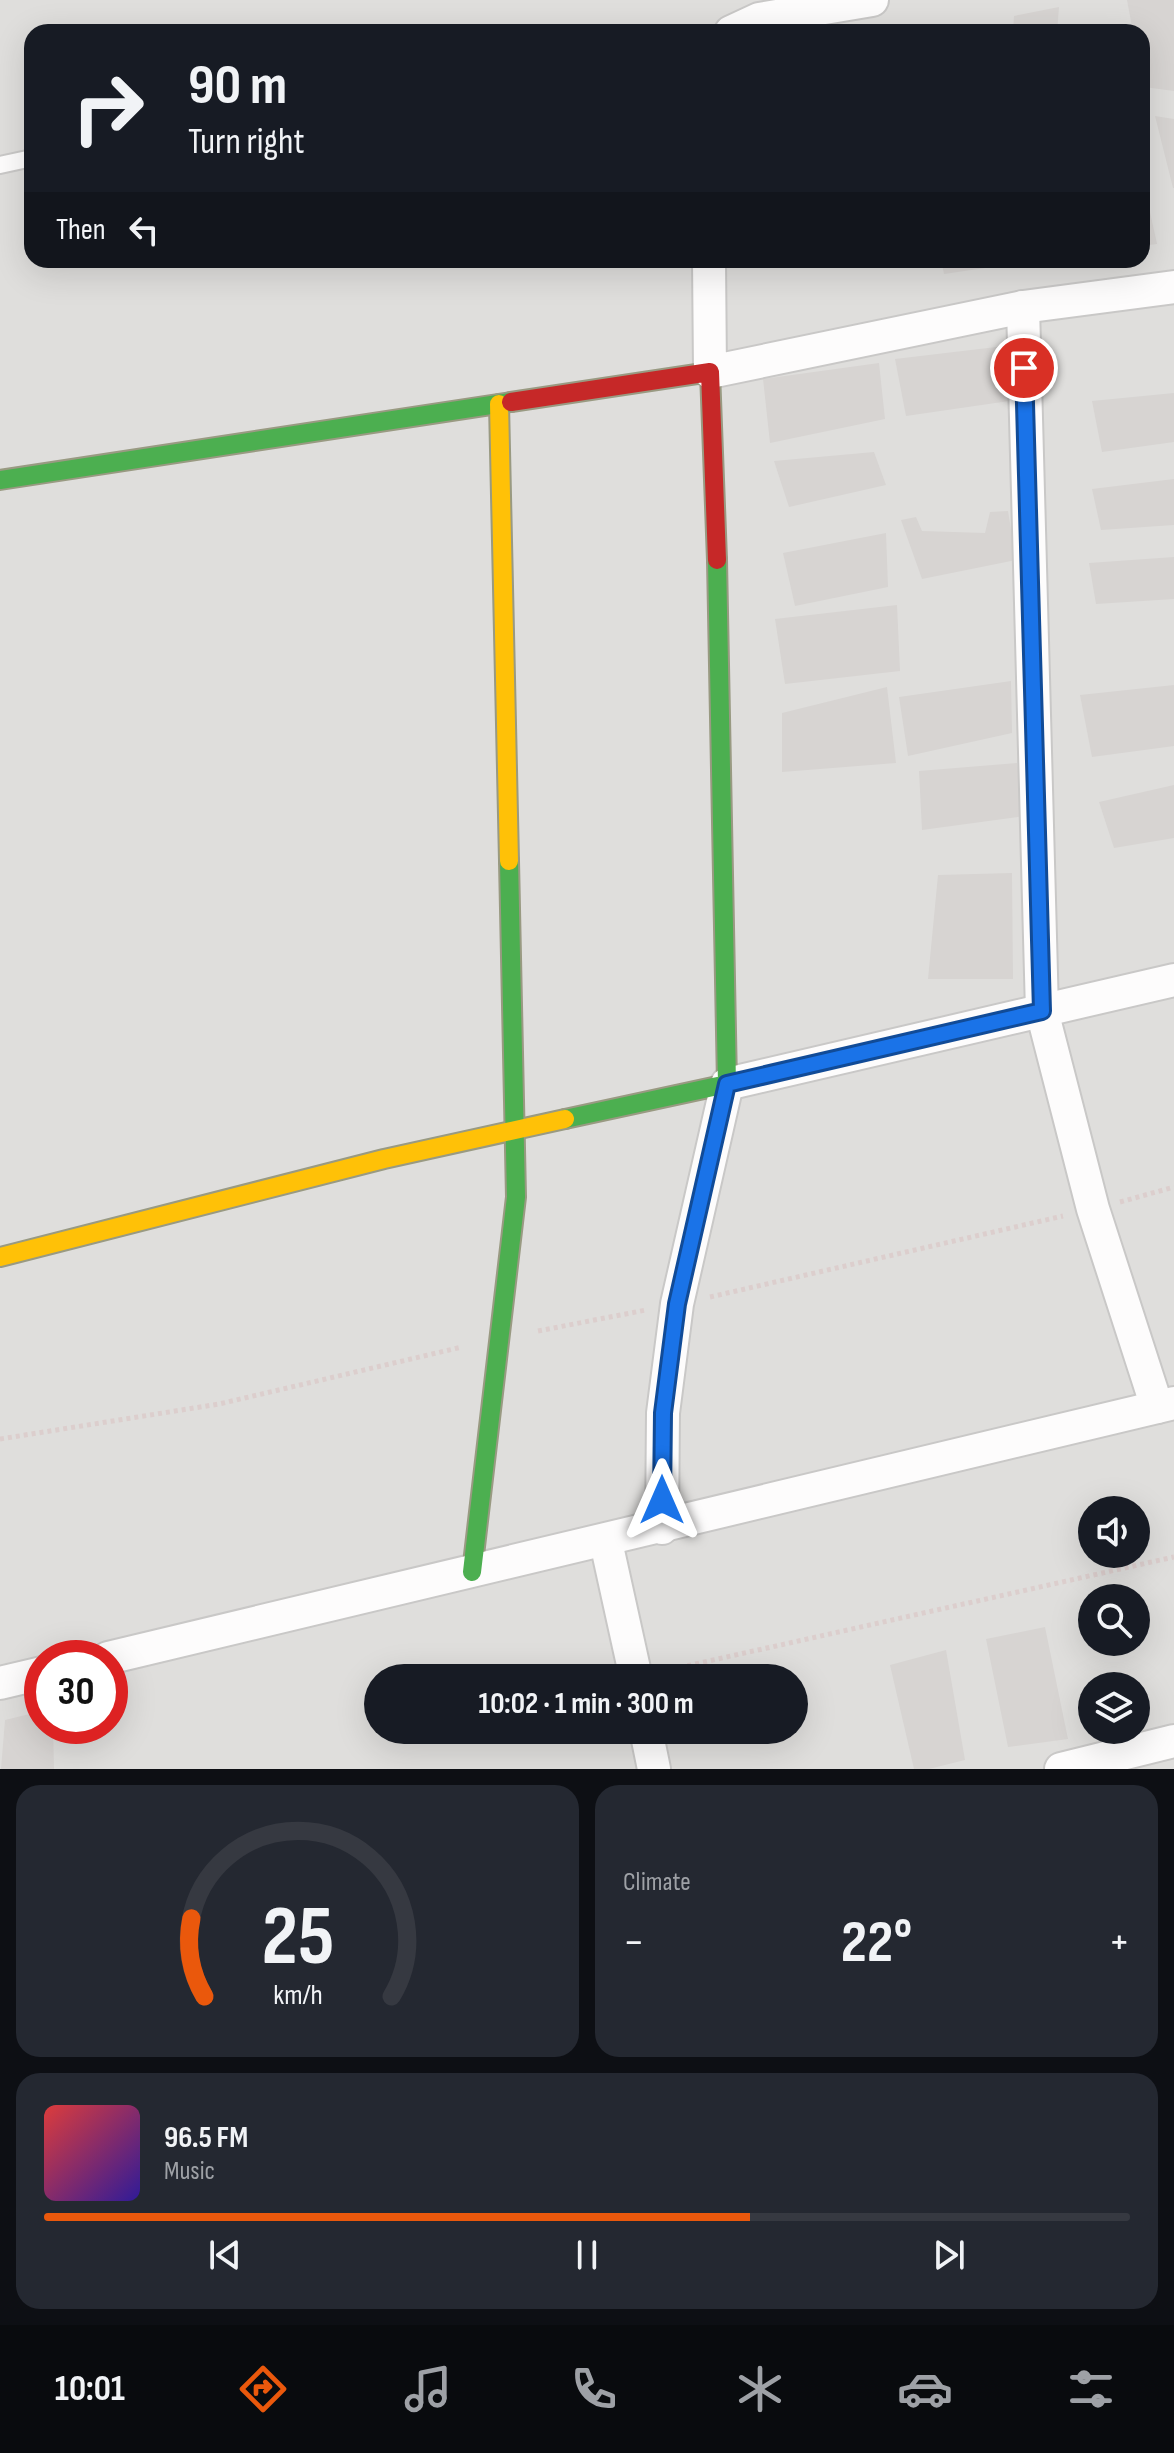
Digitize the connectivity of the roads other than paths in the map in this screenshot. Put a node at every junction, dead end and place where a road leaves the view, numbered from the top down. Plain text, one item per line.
1 (872, 0) edge
2 (748, 24) edge
3 (24, 160) edge
4 (0, 165) edge
5 (709, 268) edge
6 (1174, 287) edge
7 (1023, 307) junction
8 (710, 372) junction
9 (499, 404) junction
10 (0, 480) edge
11 (1174, 980) edge
12 (1042, 1011) junction
13 (727, 1084) junction
14 (514, 1132) junction
15 (0, 1257) edge
16 (1166, 1405) edge
17 (662, 1528) junction
18 (606, 1542) junction
19 (472, 1572) junction
20 (128, 1653) edge
21 (633, 1664) edge
22 (24, 1677) edge
23 (0, 1683) edge
24 (1174, 1741) edge
25 (649, 1744) edge
26 (654, 1769) edge
27 (1061, 1769) edge

1 - 2 street
3 - 4 lane
5 - 8 street
6 - 7 street
7 - 8 street
7 - 12 street
8 - 9 street
8 - 13 street
9 - 10 street
9 - 14 street
11 - 12 street
12 - 13 street
12 - 16 street
13 - 14 street
13 - 17 street
14 - 15 street
14 - 19 street
16 - 17 street
17 - 18 street
18 - 19 street
18 - 21 street
19 - 20 street
22 - 23 street
24 - 27 street
25 - 26 street

